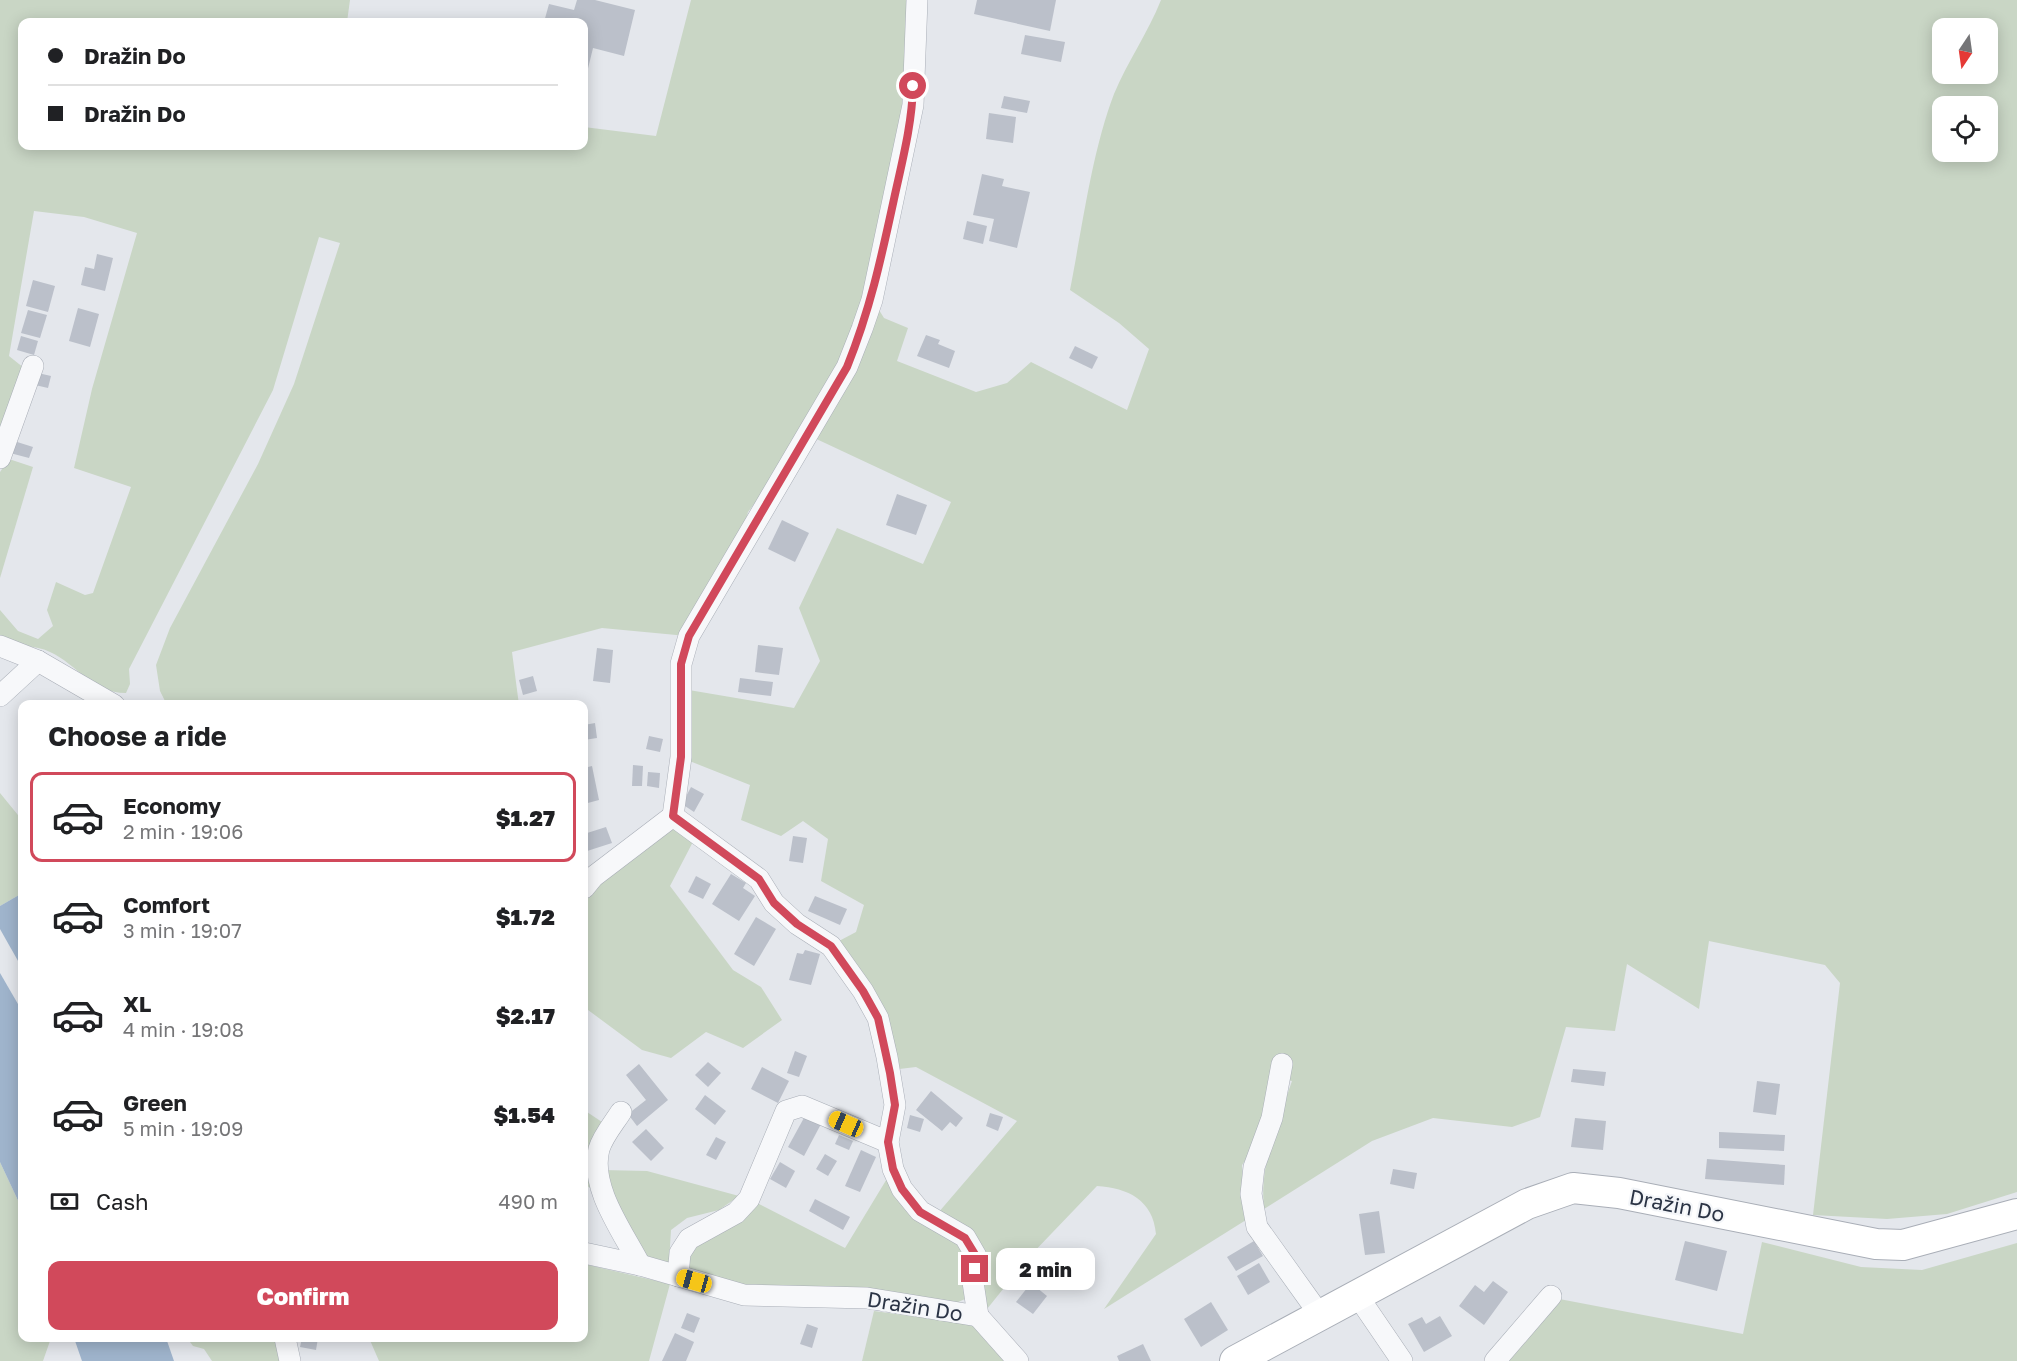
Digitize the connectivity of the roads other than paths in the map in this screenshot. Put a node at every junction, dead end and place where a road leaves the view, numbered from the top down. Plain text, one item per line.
1 (917, 0) edge
2 (33, 366) dead end
3 (0, 458) edge
4 (0, 646) edge
5 (38, 662) junction
6 (0, 696) edge
7 (105, 700) edge
8 (673, 816) junction
9 (588, 883) edge
10 (1282, 1064) dead end
11 (621, 1112) dead end
12 (888, 1142) junction
13 (2017, 1214) edge
14 (588, 1254) edge
15 (640, 1265) junction
16 (678, 1276) junction
17 (1357, 1295) junction
18 (1551, 1296) dead end
19 (1320, 1315) junction
20 (978, 1316) junction
21 (286, 1342) edge
22 (290, 1361) edge
23 (1018, 1361) edge
24 (1235, 1361) edge
25 (1402, 1361) edge
26 (1495, 1361) edge

1 - 8 street
2 - 3 street
4 - 5 street
5 - 6 street
5 - 7 street
8 - 9 street
8 - 12 street, Dražin Do
10 - 19 street
11 - 15 street
12 - 16 street
12 - 20 street, Dražin Do
13 - 17 street, Dražin Do
14 - 15 street, Dražin Do
15 - 16 street, Dražin Do
16 - 20 street, Dražin Do
17 - 19 street, Dražin Do
17 - 25 street
18 - 26 street
19 - 24 street, Dražin Do
20 - 23 street
21 - 22 street

